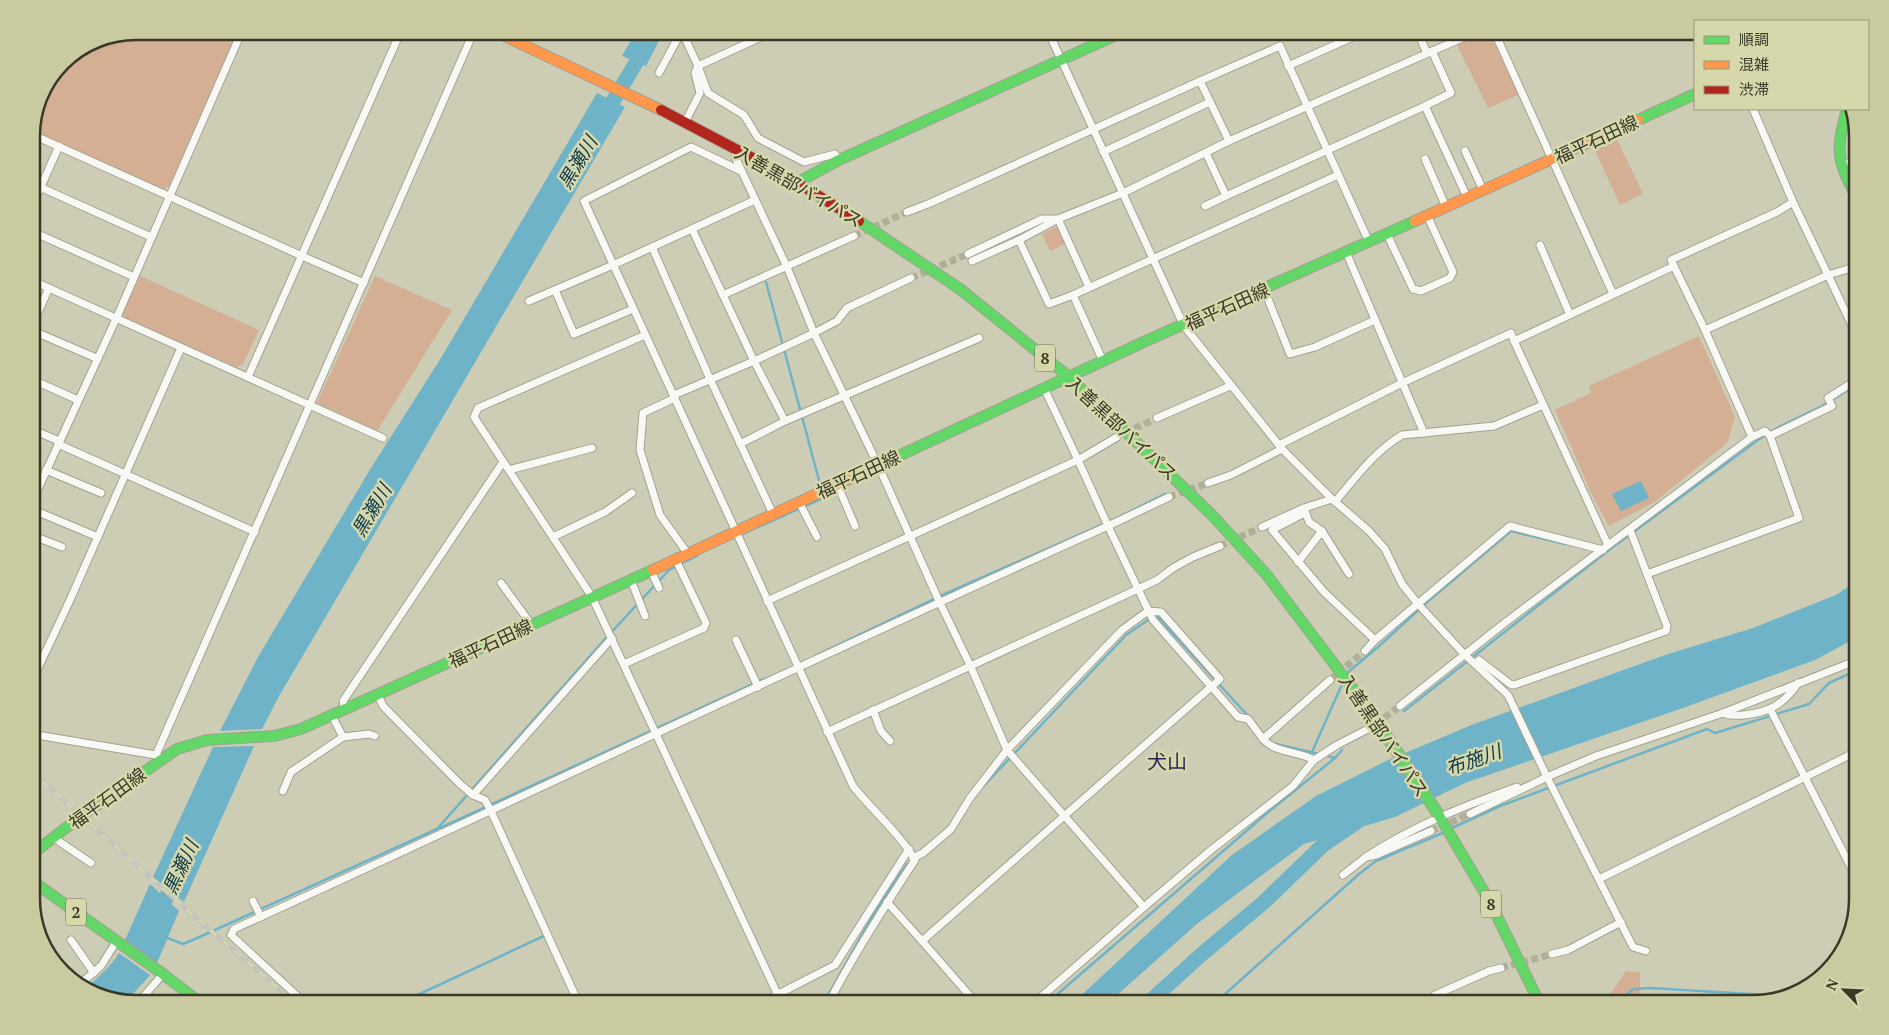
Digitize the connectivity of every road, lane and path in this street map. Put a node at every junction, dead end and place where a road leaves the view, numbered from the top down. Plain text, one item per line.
1 (238, 40) edge
2 (397, 40) edge
3 (470, 40) edge
4 (513, 40) edge
5 (677, 40) edge
6 (686, 40) edge
7 (754, 40) edge
8 (1052, 40) edge
9 (1106, 40) edge
10 (1346, 40) edge
11 (1422, 40) edge
12 (1457, 40) edge
13 (1498, 40) edge
14 (1429, 52) junction
15 (1061, 60) junction
16 (698, 66) junction
17 (1288, 66) junction
18 (659, 73) dead end
19 (1200, 81) junction
20 (1694, 94) edge
21 (1210, 102) junction
22 (1425, 106) junction
23 (1307, 108) junction
24 (1753, 110) edge
25 (1846, 113) edge
26 (685, 122) junction
27 (1093, 129) junction
28 (40, 138) edge
29 (1229, 141) junction
30 (58, 146) junction
31 (735, 148) junction
32 (1326, 150) junction
33 (1465, 151) dead end
34 (1104, 152) junction
35 (1206, 154) junction
36 (1425, 158) dead end
37 (1552, 159) junction
38 (839, 160) junction
39 (1849, 163) edge
40 (1842, 165) junction
41 (742, 171) junction
42 (1338, 175) junction
43 (1849, 180) edge
44 (798, 182) junction
45 (41, 188) joint
46 (1483, 190) junction
47 (1123, 193) junction
48 (170, 196) junction
49 (1226, 196) junction
50 (1467, 197) junction
51 (755, 200) junction
52 (1793, 202) junction
53 (1204, 206) dead end
54 (1446, 207) junction
55 (907, 212) tunnel mouth
56 (1427, 215) junction
57 (1058, 219) junction
58 (692, 229) junction
59 (1387, 234) junction
60 (40, 235) edge
61 (854, 236) tunnel mouth
62 (151, 237) junction
63 (1019, 240) junction
64 (1369, 242) junction
65 (1540, 245) dead end
66 (652, 247) junction
67 (1346, 252) junction
68 (302, 256) junction
69 (1152, 258) junction
70 (613, 265) junction
71 (1674, 266) junction
72 (787, 267) junction
73 (1849, 268) edge
74 (1828, 274) junction
75 (134, 277) junction
76 (912, 278) tunnel mouth
77 (364, 282) junction
78 (40, 284) edge
79 (1089, 287) junction
80 (49, 288) junction
81 (1264, 289) junction
82 (554, 290) junction
83 (1613, 294) junction
84 (723, 295) junction
85 (1073, 295) junction
86 (529, 301) dead end
87 (633, 309) junction
88 (40, 310) edge
89 (1570, 315) junction
90 (116, 319) junction
91 (1849, 319) edge
92 (1375, 320) junction
93 (1184, 326) junction
94 (1705, 330) junction
95 (40, 333) edge
96 (814, 333) junction
97 (645, 335) junction
98 (979, 338) dead end
99 (1514, 341) junction
100 (181, 348) junction
101 (96, 358) junction
102 (754, 361) junction
103 (1103, 361) junction
104 (248, 377) junction
105 (1069, 378) junction
106 (710, 379) junction
107 (40, 383) edge
108 (1402, 383) junction
109 (1849, 385) edge
110 (1230, 386) junction
111 (1044, 388) junction
112 (844, 396) junction
113 (674, 397) junction
114 (78, 400) junction
115 (311, 405) junction
116 (1543, 405) junction
117 (1157, 418) tunnel mouth
118 (785, 421) junction
119 (40, 433) edge
120 (1424, 433) junction
121 (1770, 436) junction
122 (1117, 437) tunnel mouth
123 (1752, 437) junction
124 (383, 438) dead end
125 (59, 442) junction
126 (740, 444) junction
127 (1280, 447) junction
128 (592, 448) dead end
129 (1078, 460) junction
130 (503, 462) junction
131 (878, 465) junction
132 (46, 470) junction
133 (509, 470) junction
134 (126, 475) junction
135 (1208, 483) tunnel mouth
136 (837, 484) junction
137 (40, 485) edge
138 (101, 493) dead end
139 (632, 493) dead end
140 (1169, 497) tunnel mouth
141 (1333, 501) junction
142 (799, 502) junction
143 (1304, 511) junction
144 (40, 512) edge
145 (773, 514) junction
146 (856, 526) dead end
147 (1108, 526) junction
148 (1262, 527) tunnel mouth
149 (1630, 530) junction
150 (1322, 531) junction
151 (255, 532) junction
152 (735, 532) junction
153 (910, 536) junction
154 (40, 537) edge
155 (98, 537) junction
156 (553, 537) junction
157 (816, 537) dead end
158 (1220, 546) tunnel mouth
159 (62, 547) dead end
160 (1605, 547) junction
161 (688, 554) junction
162 (676, 560) junction
163 (1298, 562) junction
164 (650, 571) junction
165 (1349, 574) dead end
166 (1647, 574) junction
167 (631, 580) junction
168 (501, 583) dead end
169 (659, 588) dead end
170 (1138, 589) junction
171 (592, 597) junction
172 (767, 601) junction
173 (939, 602) junction
174 (1418, 604) junction
175 (1148, 611) junction
176 (645, 616) dead end
177 (532, 624) junction
178 (612, 638) junction
179 (736, 640) dead end
180 (1376, 640) junction
181 (1365, 651) tunnel mouth
182 (1464, 654) junction
183 (1849, 663) edge
184 (624, 664) junction
185 (1475, 664) junction
186 (40, 665) edge
187 (970, 665) junction
188 (799, 668) junction
189 (1330, 680) tunnel mouth
190 (1798, 683) junction
191 (758, 687) junction
192 (1212, 687) junction
193 (378, 695) junction
194 (1400, 706) tunnel mouth
195 (1770, 709) junction
196 (345, 710) junction
197 (873, 710) junction
198 (1723, 713) junction
199 (332, 716) junction
200 (1370, 728) tunnel mouth
201 (827, 732) junction
202 (656, 734) junction
203 (40, 735) edge
204 (375, 736) dead end
205 (343, 738) junction
206 (1264, 739) junction
207 (890, 741) dead end
208 (1007, 750) junction
209 (1849, 755) edge
210 (158, 757) junction
211 (1314, 760) junction
212 (1545, 774) junction
213 (1805, 777) junction
214 (283, 792) dead end
215 (473, 794) junction
216 (491, 811) junction
217 (1470, 814) tunnel mouth
218 (1065, 815) junction
219 (1438, 815) junction
220 (1431, 831) tunnel mouth
221 (54, 838) junction
222 (40, 849) edge
223 (908, 849) junction
224 (1366, 857) junction
225 (913, 858) junction
226 (90, 863) dead end
227 (1849, 863) edge
228 (1343, 875) dead end
229 (1600, 878) junction
230 (40, 886) edge
231 (253, 901) dead end
232 (887, 902) junction
233 (1144, 907) junction
234 (260, 917) junction
235 (1620, 922) junction
236 (71, 940) dead end
237 (922, 942) junction
238 (118, 943) junction
239 (1646, 951) dead end
240 (1552, 954) tunnel mouth
241 (1501, 968) tunnel mouth
242 (160, 972) junction
243 (94, 973) junction
244 (85, 980) edge
245 (143, 995) edge
246 (190, 995) edge
247 (296, 995) edge
248 (574, 995) edge
249 (778, 995) joint
250 (832, 995) edge
251 (969, 995) edge
252 (1043, 995) edge
253 (1435, 995) edge
254 (1536, 995) edge

1 - 48 street
2 - 68 street
3 - 77 street
4 - 26 main road, 入善黒部バイパス / 8
5 - 18 street
6 - 16 street
7 - 16 street
8 - 15 street
9 - 15 main road
10 - 17 street
11 - 14 street
12 - 14 street
13 - 37 street
14 - 22 street
14 - 23 street
15 - 27 street
15 - 38 main road
16 - 26 street
16 - 38 street
17 - 19 street
17 - 23 street
19 - 21 street
19 - 27 street
20 - 37 main road, 福平石田線
21 - 29 street
21 - 34 street
22 - 32 street
22 - 50 street
23 - 29 street
23 - 32 street
24 - 52 street
25 - 40 main road
26 - 31 main road, 入善黒部バイパス / 8
27 - 34 street
27 - 55 street
28 - 30 street
29 - 35 street
30 - 45 street
30 - 48 street
31 - 41 street
31 - 44 main road, 入善黒部バイパス / 8
32 - 42 street
32 - 49 street
33 - 46 street
34 - 47 street
35 - 47 street
35 - 49 street
36 - 54 street
37 - 46 main road, 福平石田線
37 - 83 street
38 - 44 main road
39 - 40 street
40 - 43 main road
41 - 51 street
41 - 70 street
42 - 64 street
42 - 69 street
44 - 105 main road, 入善黒部バイパス / 8
45 - 62 street
46 - 50 main road, 福平石田線
47 - 57 street
47 - 69 street
48 - 62 street
48 - 68 street
49 - 53 street
50 - 54 main road, 福平石田線
51 - 58 street
51 - 72 street
52 - 71 street
52 - 74 street
54 - 56 main road, 福平石田線
56 - 59 main road, 福平石田線
56 - 59 street
57 - 63 street
57 - 63 street
57 - 79 street
58 - 66 street
58 - 84 street
59 - 64 main road, 福平石田線
60 - 75 street
61 - 72 street
62 - 75 street
63 - 85 street
64 - 67 main road, 福平石田線
65 - 89 street
66 - 70 street
66 - 106 street
67 - 81 main road, 福平石田線
67 - 92 street
68 - 77 street
68 - 104 street
69 - 79 street
69 - 93 street
70 - 82 street
70 - 87 street
71 - 83 street
71 - 94 street
72 - 84 street
72 - 96 street
73 - 74 street
74 - 91 street
74 - 94 street
75 - 90 street
76 - 96 street
77 - 115 street
78 - 80 street
79 - 85 street
80 - 88 street
80 - 90 street
81 - 92 street
81 - 93 main road, 福平石田線
82 - 86 street
82 - 87 street
83 - 89 street
84 - 102 street
85 - 103 street
87 - 97 street
89 - 99 street
90 - 100 street
90 - 101 street
92 - 108 street
93 - 103 main road, 福平石田線
93 - 110 street
94 - 123 street
95 - 101 street
96 - 102 street
96 - 112 street
97 - 113 street
97 - 130 street
98 - 112 street
99 - 108 street
99 - 116 street
100 - 104 street
100 - 134 street
101 - 114 street
102 - 106 street
102 - 118 street
103 - 105 main road, 福平石田線
104 - 115 street
105 - 111 main road, 福平石田線
105 - 219 main road, 入善黒部バイパス / 8, bridge
106 - 113 street
106 - 126 street
107 - 114 street
108 - 120 street
108 - 127 street
109 - 121 street
110 - 117 street
110 - 127 street
111 - 129 street
111 - 131 main road, 福平石田線
112 - 118 street
112 - 131 street
113 - 152 street
113 - 161 street
114 - 125 street
115 - 124 street
115 - 151 street
116 - 120 street
116 - 160 street
118 - 126 street
119 - 125 street
120 - 141 street
121 - 123 street
121 - 166 street
122 - 129 street
123 - 149 street
125 - 132 street
125 - 134 street
126 - 145 street
127 - 135 street
127 - 141 street
128 - 133 street
129 - 147 street
129 - 153 street
130 - 133 street
130 - 196 street
131 - 136 main road, 福平石田線
131 - 153 street
132 - 137 street
132 - 138 street
133 - 156 street
134 - 151 street
134 - 155 street
136 - 142 main road, 福平石田線
136 - 146 street
139 - 156 street
140 - 147 street
141 - 143 street
141 - 174 street
142 - 145 main road, 福平石田線
142 - 157 street
143 - 148 street
143 - 150 street
143 - 163 street
144 - 155 street
145 - 152 main road, 福平石田線
147 - 170 street
147 - 173 street
149 - 160 street
149 - 166 street
150 - 163 street
150 - 165 street
151 - 210 street
152 - 161 main road, 福平石田線
152 - 172 street
153 - 172 street
153 - 173 street
154 - 159 street
155 - 186 street
156 - 171 street
158 - 170 street
160 - 174 street
160 - 182 street
161 - 162 main road, 福平石田線
162 - 164 main road, 福平石田線
162 - 184 street
163 - 180 street
164 - 167 main road, 福平石田線
164 - 169 street
166 - 185 street
167 - 171 main road, 福平石田線
167 - 176 street
168 - 177 street
170 - 175 street
170 - 187 street
171 - 177 main road, 福平石田線
171 - 178 street
172 - 188 street
173 - 187 street
173 - 188 street
174 - 180 street
174 - 182 street
175 - 192 street
175 - 192 street
175 - 208 street
177 - 193 main road, 福平石田線
178 - 184 street
178 - 215 street
179 - 191 street
180 - 181 street
182 - 185 street
182 - 194 street
183 - 190 street
184 - 202 street
185 - 212 street
187 - 197 street
187 - 208 street
188 - 191 street
188 - 201 street
189 - 206 street
190 - 195 street
190 - 198 street
191 - 202 street
192 - 206 street
192 - 218 street
193 - 196 main road, 福平石田線
193 - 215 street
195 - 198 street
195 - 213 street
196 - 199 main road, 福平石田線
197 - 201 street
197 - 207 street
198 - 212 street
199 - 205 street
199 - 210 main road, 福平石田線
200 - 211 street
201 - 223 street
202 - 216 street
202 - 249 street
203 - 210 street
204 - 205 street
205 - 214 street
206 - 211 street
208 - 218 street
208 - 225 street
209 - 213 street
210 - 221 main road, 福平石田線
211 - 233 street
212 - 217 street
212 - 219 street
212 - 229 street
213 - 227 street
213 - 229 street
215 - 216 street
216 - 234 street
216 - 248 street
218 - 233 street
218 - 237 street
219 - 224 street
219 - 254 main road, 入善黒部バイパス / 8
220 - 224 street
221 - 222 main road, 福平石田線
221 - 226 street
223 - 225 street
223 - 249 street
224 - 228 street
225 - 232 street
229 - 235 street
230 - 238 main road, 2
231 - 234 street
232 - 237 street
232 - 250 street
233 - 252 street
234 - 247 street
235 - 239 street
235 - 240 street
236 - 243 street
237 - 251 street
238 - 242 main road, 2
238 - 243 street
241 - 253 street
242 - 245 street
242 - 246 main road, 2
243 - 244 street

